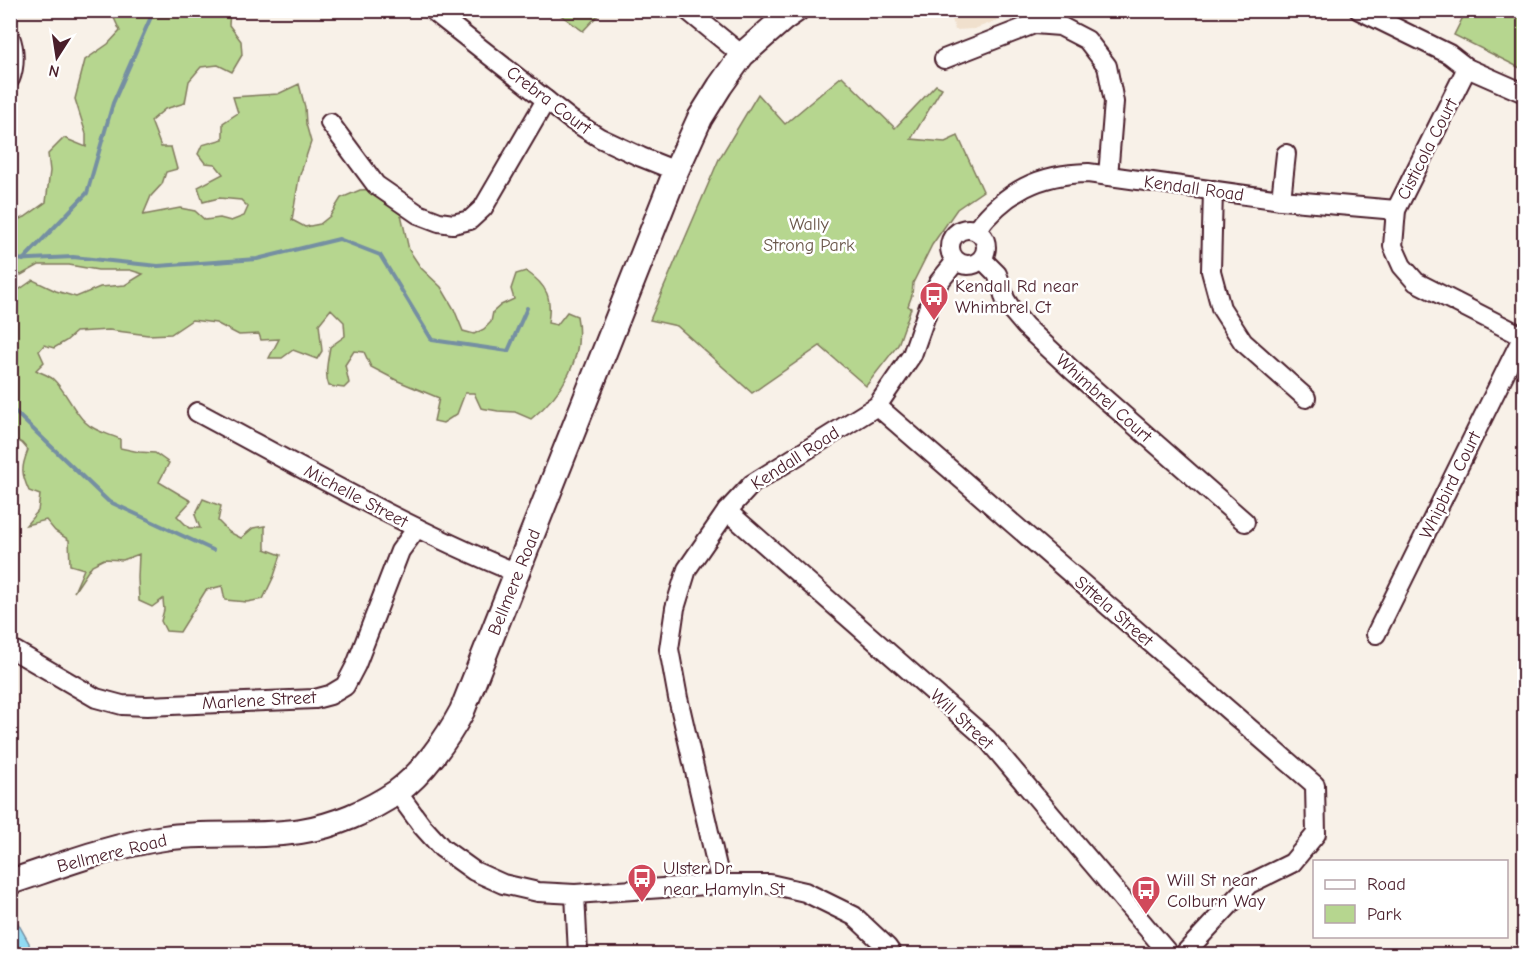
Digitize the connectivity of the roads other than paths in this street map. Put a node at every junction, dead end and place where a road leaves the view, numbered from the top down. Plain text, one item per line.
1 (432, 10) edge
2 (687, 10) edge
3 (796, 10) edge
4 (1369, 13) edge
5 (10, 37) edge
6 (742, 55) junction
7 (944, 59) dead end
8 (1467, 68) junction
9 (10, 79) edge
10 (1524, 93) edge
11 (546, 100) junction
12 (330, 123) dead end
13 (1286, 154) dead end
14 (676, 171) junction
15 (1108, 176) junction
16 (1213, 190) junction
17 (1281, 200) junction
18 (1396, 210) junction
19 (976, 230) junction
20 (982, 259) junction
21 (956, 261) junction
22 (1524, 337) edge
23 (1306, 398) dead end
24 (877, 406) junction
25 (197, 412) dead end
26 (727, 511) junction
27 (1245, 522) dead end
28 (417, 528) junction
29 (518, 573) junction
30 (1376, 634) dead end
31 (10, 648) edge
32 (397, 792) junction
33 (10, 882) edge
34 (721, 884) junction
35 (574, 894) junction
36 (578, 954) edge
37 (892, 954) edge
38 (1169, 954) edge
39 (1184, 954) edge

1 - 11 street, Crebra Court
2 - 6 street
3 - 6 main road, Bellmere Road
4 - 8 street
5 - 9 street
6 - 14 main road, Bellmere Road
7 - 15 street
8 - 10 street
8 - 18 street, Cisticola Court
11 - 12 street
11 - 14 street, Crebra Court
13 - 17 street
14 - 29 main road, Bellmere Road
15 - 16 street, Kendall Road
15 - 19 street, Kendall Road
16 - 17 street, Kendall Road
16 - 23 street
17 - 18 street, Kendall Road
18 - 22 street, Cisticola Court
19 - 20 street
19 - 21 street
20 - 21 street
20 - 27 street, Whimbrel Court
21 - 24 street, Kendall Road
22 - 30 street, Whipbird Court
24 - 26 street, Kendall Road
24 - 39 street, Sittela Street
25 - 28 street, Michelle Street
26 - 34 street, Kendall Road
26 - 38 street, Will Street
28 - 29 street, Michelle Street
28 - 31 street, Marlene Street
29 - 32 main road, Bellmere Road
32 - 33 main road, Bellmere Road
32 - 35 street
34 - 35 street
34 - 37 street
35 - 36 street

